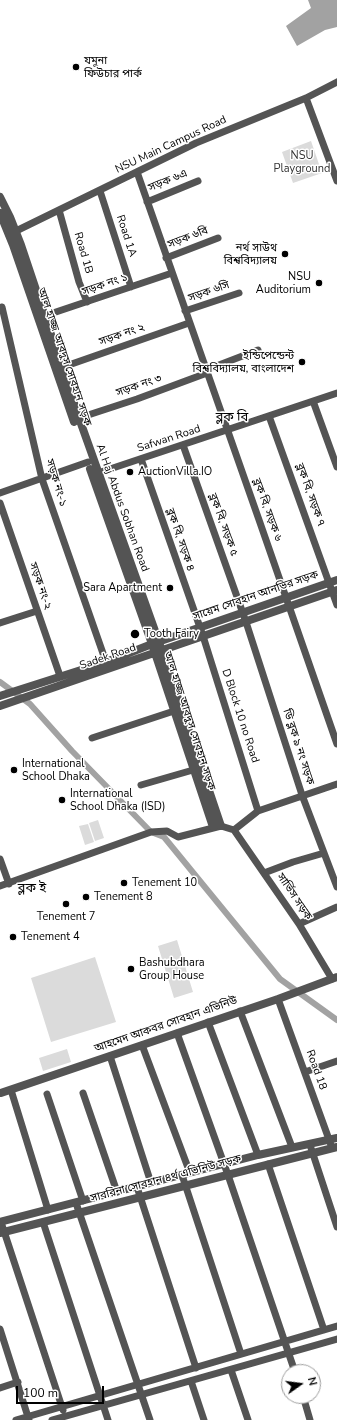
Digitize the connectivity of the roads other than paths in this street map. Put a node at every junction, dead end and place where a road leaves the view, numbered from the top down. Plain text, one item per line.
1 (337, 82) edge
2 (306, 98) junction
3 (137, 172) junction
4 (198, 181) dead end
5 (337, 181) edge
6 (100, 191) junction
7 (0, 198) edge
8 (147, 202) junction
9 (59, 210) junction
10 (0, 213) edge
11 (16, 232) junction
12 (218, 238) dead end
13 (166, 258) junction
14 (172, 273) junction
15 (131, 287) junction
16 (239, 293) dead end
17 (87, 302) junction
18 (2, 307) dead end
19 (185, 311) junction
20 (44, 316) junction
21 (189, 323) junction
22 (258, 350) dead end
23 (62, 367) junction
24 (207, 372) junction
25 (337, 393) edge
26 (313, 401) junction
27 (269, 416) junction
28 (78, 418) junction
29 (227, 431) junction
30 (183, 445) junction
31 (141, 460) junction
32 (88, 462) junction
33 (337, 467) edge
34 (98, 473) junction
35 (42, 479) junction
36 (0, 493) edge
37 (0, 503) edge
38 (333, 581) edge
39 (335, 591) edge
40 (287, 597) junction
41 (337, 605) edge
42 (290, 606) junction
43 (37, 611) junction
44 (243, 613) junction
45 (246, 622) junction
46 (0, 623) edge
47 (199, 628) junction
48 (203, 636) junction
49 (155, 643) junction
50 (158, 652) junction
51 (106, 662) junction
52 (60, 676) junction
53 (0, 696) edge
54 (2, 705) edge
55 (174, 711) junction
56 (92, 738) dead end
57 (337, 744) edge
58 (193, 770) junction
59 (337, 784) edge
60 (142, 785) dead end
61 (302, 795) junction
62 (258, 811) junction
63 (217, 827) junction
64 (234, 830) junction
65 (324, 853) junction
66 (0, 859) edge
67 (264, 873) junction
68 (9, 884) junction
69 (0, 886) edge
70 (337, 887) edge
71 (337, 906) edge
72 (299, 924) junction
73 (335, 978) edge
74 (278, 999) junction
75 (240, 1011) junction
76 (208, 1022) junction
77 (177, 1033) junction
78 (142, 1045) junction
79 (110, 1056) junction
80 (337, 1061) edge
81 (305, 1072) junction
82 (11, 1090) junction
83 (0, 1092) edge
84 (83, 1093) dead end
85 (47, 1094) dead end
86 (333, 1139) edge
87 (310, 1145) junction
88 (292, 1147) junction
89 (335, 1148) edge
90 (258, 1154) junction
91 (313, 1154) junction
92 (224, 1164) junction
93 (268, 1164) junction
94 (186, 1174) junction
95 (228, 1175) junction
96 (151, 1183) junction
97 (137, 1186) junction
98 (185, 1186) junction
99 (117, 1192) junction
100 (141, 1197) junction
101 (80, 1202) junction
102 (48, 1210) junction
103 (79, 1213) junction
104 (0, 1222) edge
105 (43, 1222) junction
106 (337, 1227) edge
107 (2, 1233) edge
108 (337, 1326) edge
109 (0, 1329) edge
110 (324, 1330) junction
111 (337, 1339) edge
112 (285, 1341) junction
113 (289, 1353) junction
114 (241, 1354) junction
115 (292, 1364) edge
116 (196, 1368) junction
117 (231, 1370) junction
118 (191, 1381) junction
119 (18, 1382) junction
120 (138, 1385) junction
121 (0, 1388) edge
122 (141, 1395) junction
123 (99, 1396) junction
124 (305, 1404) edge
125 (103, 1406) junction
126 (62, 1407) junction
127 (29, 1418) edge
128 (66, 1418) edge
129 (16, 1420) edge
130 (52, 1420) edge
131 (108, 1420) edge
132 (150, 1420) edge
133 (204, 1420) edge
134 (248, 1420) edge
135 (310, 1420) edge

1 - 2 street, NSU Main Campus Road
2 - 3 street, NSU Main Campus Road
2 - 5 street
3 - 6 street, NSU Main Campus Road
3 - 8 street, ব্লক বি, সড়ক ৬
4 - 8 street, সড়ক ৬এ
6 - 9 street, NSU Main Campus Road
6 - 15 street, Road 1A
7 - 11 street, Al Haj Abdus Sobhan Road
8 - 13 street, ব্লক বি, সড়ক ৬
9 - 11 street, NSU Main Campus Road
9 - 17 street, Road 1B
10 - 32 street, আল হাজ্জ আবদুস সোবহান সড়ক
11 - 20 street, Al Haj Abdus Sobhan Road
12 - 13 street, সড়ক ৬বি
13 - 14 street, ব্লক বি, সড়ক ৬
14 - 15 street, সড়ক নং ১
14 - 19 street, ব্লক বি, সড়ক ৬
15 - 17 street, সড়ক নং ১
16 - 19 street, সড়ক ৬সি
17 - 20 street, সড়ক নং ১
18 - 35 street, সড়ক নং-১
19 - 21 street, ব্লক বি, সড়ক ৬
20 - 23 street, Al Haj Abdus Sobhan Road
21 - 23 street, সড়ক নং ২
21 - 24 street, ব্লক বি, সড়ক ৬
22 - 24 street, সড়ক নং ৩
23 - 28 street, Al Haj Abdus Sobhan Road
24 - 28 street, সড়ক নং ৩
24 - 29 street, ব্লক বি, সড়ক ৬
25 - 26 street, Safwan Road
26 - 27 street, Safwan Road
26 - 33 street
27 - 29 street, Safwan Road
27 - 38 street, ব্লক বি, সড়ক ৭
28 - 34 street, Al Haj Abdus Sobhan Road
29 - 30 street, Safwan Road
29 - 40 street, ব্লক বি, সড়ক ৬
30 - 31 street, Safwan Road
30 - 44 street, ব্লক বি, সড়ক ৫
31 - 34 street, Safwan Road
31 - 47 street, ব্লক বি, সড়ক ৪
32 - 35 street
32 - 49 street, আল হাজ্জ আবদুস সোবহান সড়ক
34 - 49 street, Al Haj Abdus Sobhan Road
35 - 36 street
35 - 51 street, সড়ক নং-১
37 - 43 street, সড়ক নং-২
38 - 39 street, ব্লক বি, সড়ক ৭
38 - 40 street, সায়েম সোবহান আনভির সড়ক
39 - 41 street, ব্লক বি, সড়ক ৭
39 - 42 street, Sadek Road
40 - 42 street, ব্লক বি, সড়ক ৬
40 - 44 street, সায়েম সোবহান আনভির সড়ক
42 - 45 street, Sadek Road
42 - 57 street, ব্লক বি, সড়ক ৬
43 - 46 street
43 - 52 street, সড়ক নং-২
44 - 45 street, ডি ব্লক ৯ নং সড়ক
44 - 47 street, সায়েম সোবহান আনভির সড়ক
45 - 48 street, Sadek Road
45 - 61 street, ডি ব্লক ৯ নং সড়ক
47 - 48 street, D Block 10 no Road
47 - 49 street, সায়েম সোবহান আনভির সড়ক
48 - 50 street, Sadek Road
48 - 62 street, D Block 10 no Road
49 - 50 street, Al Haj Abdus Sobhan Road
49 - 51 street, সায়েম সোবহান আনভির সড়ক
50 - 54 street, Sadek Road
50 - 55 street, আল হাজ্জ আবদুস সোবহান সড়ক
50 - 63 street, Al Haj Abdus Sobhan Road
51 - 52 street, সায়েম সোবহান আনভির সড়ক
52 - 53 street, সায়েম সোবহান আনভির সড়ক
55 - 56 street
55 - 58 street, আল হাজ্জ আবদুস সোবহান সড়ক
58 - 60 street
58 - 63 street, আল হাজ্জ আবদুস সোবহান সড়ক
59 - 61 street
61 - 62 street
61 - 65 street, ডি ব্লক ৯ নং সড়ক
62 - 64 street
63 - 64 street
63 - 68 street
64 - 67 street, সার্ভিস সড়ক
65 - 67 street
65 - 70 street, ডি ব্লক ৯ নং সড়ক
66 - 68 street
67 - 72 street, সার্ভিস সড়ক
68 - 69 street
71 - 72 street
72 - 73 street, সার্ভিস সড়ক
73 - 74 street, আহমেদ আকবর সোবহান এভিনিউ
74 - 75 street, আহমেদ আকবর সোবহান এভিনিউ
74 - 81 street, Road 18
75 - 76 street, আহমেদ আকবর সোবহান এভিনিউ
75 - 88 street
76 - 77 street, আহমেদ আকবর সোবহান এভিনিউ
76 - 90 street
77 - 78 street, আহমেদ আকবর সোবহান এভিনিউ
77 - 92 street
78 - 79 street, আহমেদ আকবর সোবহান এভিনিউ
78 - 94 street
79 - 82 street, আহমেদ আকবর সোবহান এভিনিউ
79 - 96 street
80 - 81 street
81 - 86 street, Road 18
82 - 83 street, আহমেদ আকবর সোবহান এভিনিউ
82 - 102 street
84 - 99 street
85 - 101 street
86 - 87 street, সাবরিনা সোবহান ৪র্থ এভিনিউ সড়ক
86 - 89 street, Road 18
87 - 88 street, সাবরিনা সোবহান ৪র্থ এভিনিউ সড়ক
87 - 91 street
88 - 90 street, সাবরিনা সোবহান ৪র্থ এভিনিউ সড়ক
89 - 91 street, সাবরিনা সোবহান ৪র্থ এভিনিউ সড়ক
90 - 92 street, সাবরিনা সোবহান ৪র্থ এভিনিউ সড়ক
91 - 93 street, সাবরিনা সোবহান ৪র্থ এভিনিউ সড়ক
91 - 106 street
92 - 94 street, সাবরিনা সোবহান ৪র্থ এভিনিউ সড়ক
92 - 95 street
93 - 95 street, সাবরিনা সোবহান ৪র্থ এভিনিউ সড়ক
93 - 110 street
94 - 96 street, সাবরিনা সোবহান ৪র্থ এভিনিউ সড়ক
94 - 98 street
95 - 98 street, সাবরিনা সোবহান ৪র্থ এভিনিউ সড়ক
95 - 112 street
96 - 97 street, সাবরিনা সোবহান ৪র্থ এভিনিউ সড়ক
97 - 99 street, সাবরিনা সোবহান ৪র্থ এভিনিউ সড়ক
97 - 100 street
98 - 100 street, সাবরিনা সোবহান ৪র্থ এভিনিউ সড়ক
98 - 114 street
99 - 101 street, সাবরিনা সোবহান ৪র্থ এভিনিউ সড়ক
100 - 103 street, সাবরিনা সোবহান ৪র্থ এভিনিউ সড়ক
100 - 116 street
101 - 102 street, সাবরিনা সোবহান ৪র্থ এভিনিউ সড়ক
101 - 103 street
102 - 104 street, সাবরিনা সোবহান ৪র্থ এভিনিউ সড়ক
103 - 105 street, সাবরিনা সোবহান ৪র্থ এভিনিউ সড়ক
103 - 120 street
104 - 107 street
105 - 107 street, সাবরিনা সোবহান ৪র্থ এভিনিউ সড়ক
105 - 123 street
107 - 126 street
108 - 110 street
109 - 119 street
110 - 112 street
111 - 113 street
112 - 113 street
112 - 114 street
113 - 115 street
113 - 117 street
114 - 116 street
116 - 120 street
117 - 118 street
117 - 134 street
118 - 122 street
118 - 133 street
119 - 121 street
119 - 127 street
120 - 122 street
120 - 123 street
122 - 125 street
122 - 132 street
123 - 125 street
123 - 126 street
124 - 135 street
125 - 128 street
125 - 131 street
126 - 127 street
126 - 128 street
127 - 129 street
128 - 130 street

